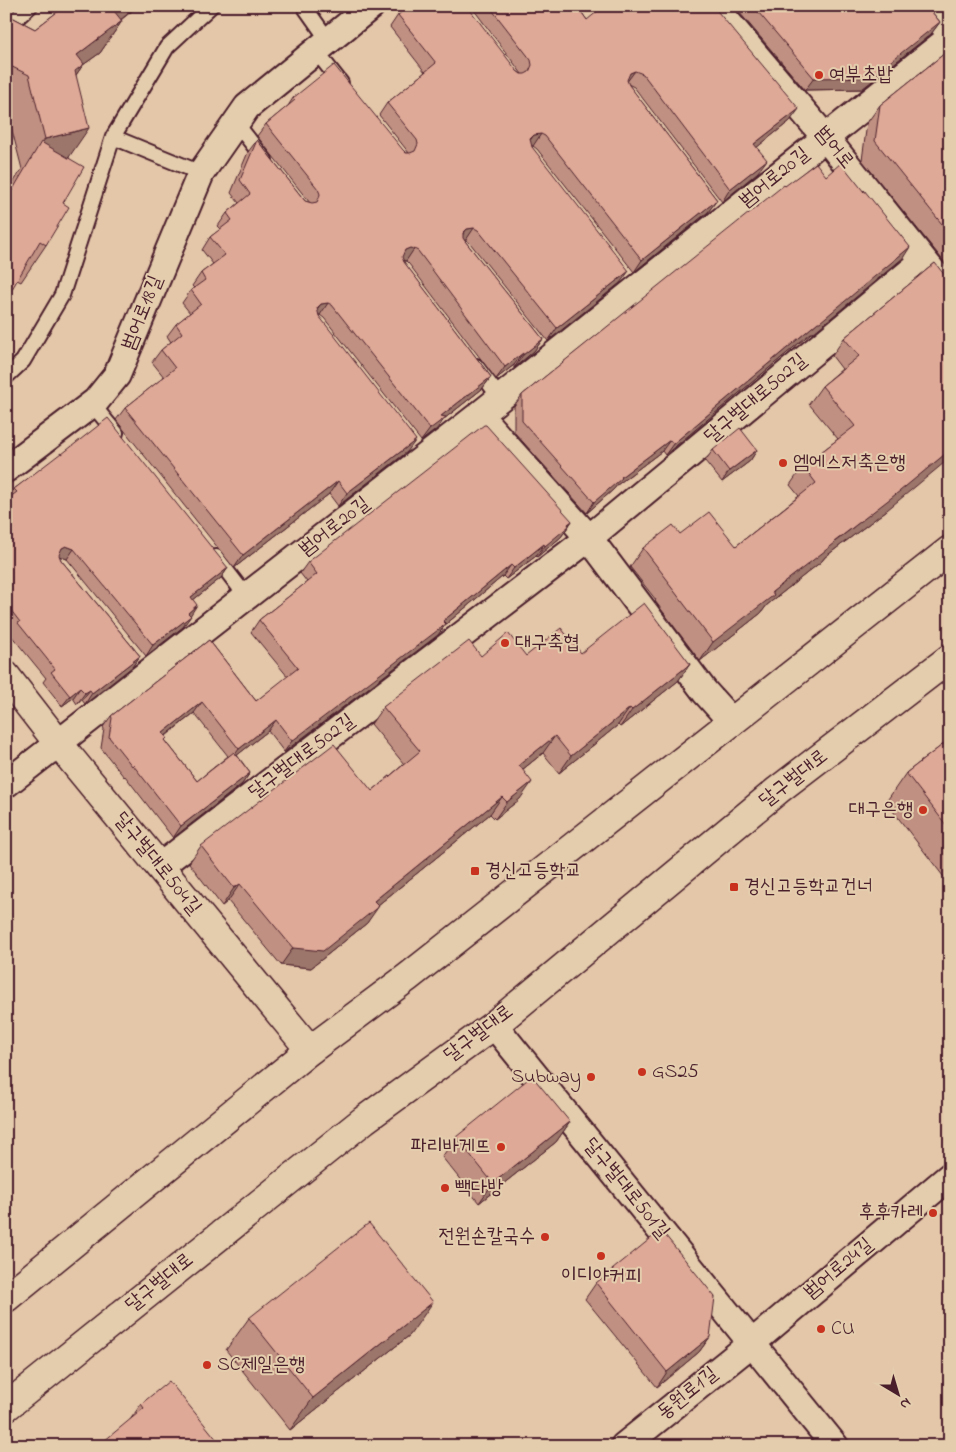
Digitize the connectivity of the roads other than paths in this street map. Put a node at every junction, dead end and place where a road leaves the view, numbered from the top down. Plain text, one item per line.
1 (30, 6) edge
2 (211, 6) edge
3 (304, 6) edge
4 (371, 6) edge
5 (714, 6) edge
6 (928, 6) edge
7 (6, 28) edge
8 (950, 33) edge
9 (950, 38) edge
10 (322, 45) junction
11 (352, 96) edge
12 (236, 123) junction
13 (113, 137) junction
14 (825, 137) junction
15 (272, 169) edge
16 (201, 173) junction
17 (923, 261) junction
18 (950, 293) edge
19 (465, 352) edge
20 (6, 377) edge
21 (500, 398) junction
22 (92, 404) junction
23 (479, 414) junction
24 (123, 442) edge
25 (6, 469) edge
26 (589, 538) junction
27 (209, 550) edge
28 (950, 550) edge
29 (246, 596) junction
30 (950, 658) edge
31 (6, 676) edge
32 (732, 722) junction
33 (58, 743) junction
34 (6, 784) edge
35 (159, 867) junction
36 (494, 1025) junction
37 (310, 1050) junction
38 (950, 1176) edge
39 (6, 1298) edge
40 (752, 1342) junction
41 (6, 1406) edge
42 (624, 1446) edge
43 (835, 1446) edge

1 - 7 lane
2 - 13 lane
3 - 10 lane
4 - 10 street, 범어로18길
5 - 14 street, 범어로
6 - 8 street
9 - 14 street, 범어로20길
10 - 11 lane
10 - 12 street, 범어로18길
12 - 15 lane
12 - 16 street, 범어로18길
13 - 16 lane
13 - 20 lane
14 - 17 street, 범어로
14 - 21 street, 범어로20길
16 - 22 street, 범어로18길
17 - 18 street, 범어로
17 - 26 street, 달구벌대로502길
19 - 21 lane
21 - 23 street, 범어로20길
22 - 24 lane
22 - 25 street, 범어로18길
23 - 26 street
23 - 29 street, 범어로20길
26 - 32 street
26 - 35 street, 달구벌대로502길
27 - 29 lane
28 - 32 main road
29 - 33 street, 범어로20길
30 - 36 main road, 달구벌대로
31 - 33 main road, 달구벌대로504길
32 - 37 main road
33 - 34 street, 범어로20길
33 - 35 main road, 달구벌대로504길
35 - 37 main road, 달구벌대로504길
36 - 40 street, 달구벌대로501길
36 - 41 main road, 달구벌대로
37 - 39 main road
38 - 40 street, 범어로24길
40 - 42 street, 동원로1길
40 - 43 street, 달구벌대로501길

